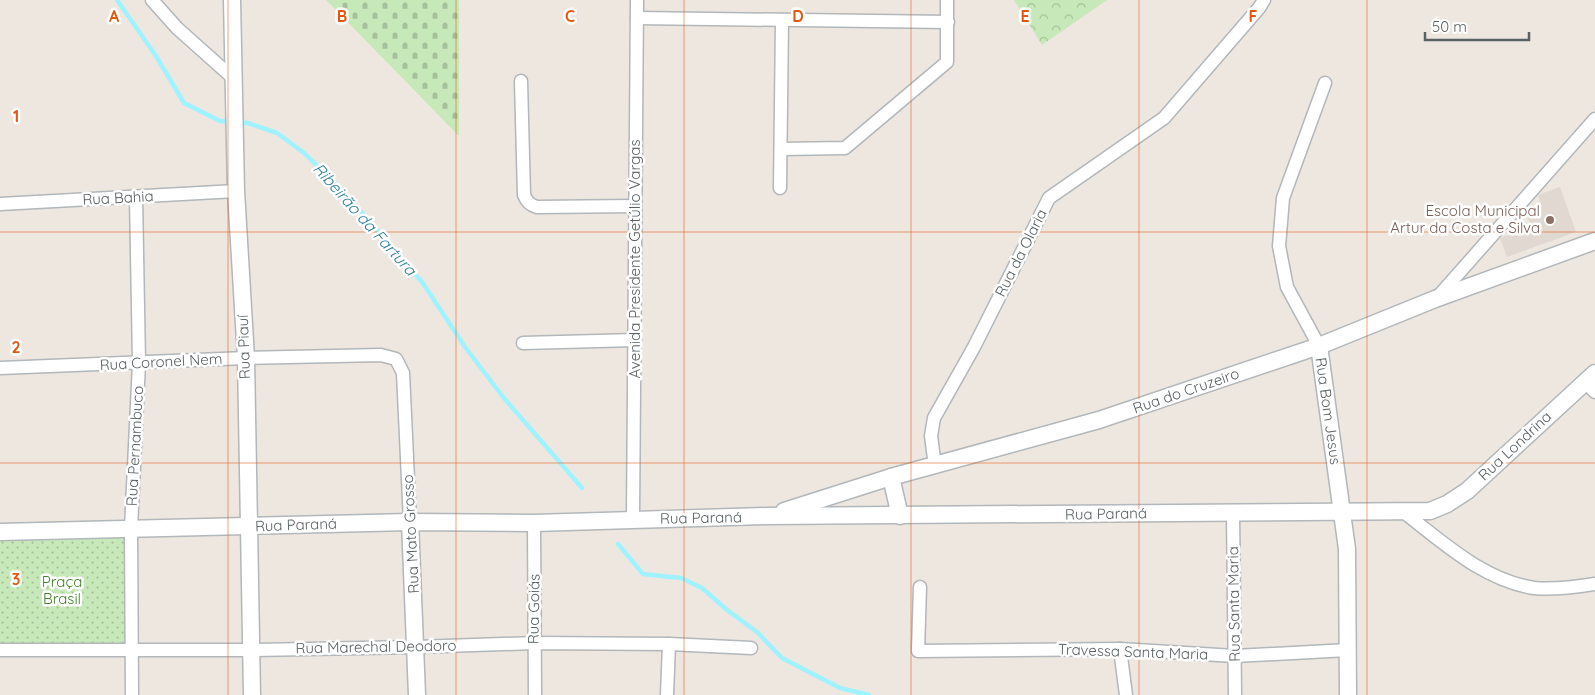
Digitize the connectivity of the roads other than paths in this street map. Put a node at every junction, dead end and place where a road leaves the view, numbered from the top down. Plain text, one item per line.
1 (152, 0) edge
2 (232, 0) edge
3 (637, 0) edge
4 (947, 0) edge
5 (1264, 0) edge
6 (637, 18) junction
7 (782, 20) junction
8 (948, 22) junction
9 (233, 78) junction
10 (521, 81) dead end
11 (1326, 83) dead end
12 (1595, 119) edge
13 (781, 149) junction
14 (780, 188) dead end
15 (236, 191) junction
16 (136, 197) junction
17 (0, 204) edge
18 (635, 206) junction
19 (1595, 241) edge
20 (1436, 299) junction
21 (635, 340) junction
22 (524, 343) dead end
23 (1319, 346) junction
24 (246, 358) junction
25 (139, 363) junction
26 (0, 368) edge
27 (403, 373) joint
28 (1592, 383) edge
29 (935, 466) junction
30 (891, 477) junction
31 (1343, 510) junction
32 (1402, 511) junction
33 (1430, 511) joint
34 (1233, 512) junction
35 (768, 516) junction
36 (900, 516) junction
37 (634, 519) junction
38 (410, 522) junction
39 (534, 523) junction
40 (248, 527) junction
41 (131, 528) junction
42 (0, 532) edge
43 (1595, 584) edge
44 (920, 587) dead end
45 (534, 642) junction
46 (668, 644) junction
47 (416, 647) junction
48 (751, 648) dead end
49 (1120, 649) junction
50 (0, 650) edge
51 (132, 650) junction
52 (251, 650) junction
53 (1348, 650) junction
54 (1235, 656) junction
55 (132, 695) edge
56 (252, 695) edge
57 (418, 695) edge
58 (535, 695) edge
59 (667, 695) edge
60 (1126, 695) edge
61 (1235, 695) edge
62 (1348, 695) edge

1 - 9 street
2 - 9 street, Rua Piauí
3 - 6 street, Avenida Presidente Getúlio Vargas
4 - 8 street
5 - 29 street, Rua da Olaria
6 - 7 street
6 - 18 street, Avenida Presidente Getúlio Vargas
7 - 8 street
7 - 13 street
8 - 13 street
9 - 15 street, Rua Piauí
10 - 18 street
11 - 23 street, Rua Bom Jesus
12 - 20 street
13 - 14 street
15 - 16 street, Rua Bahia
15 - 24 street, Rua Piauí
16 - 17 street, Rua Bahia
16 - 25 street, Rua Pernambuco
18 - 21 street, Avenida Presidente Getúlio Vargas
19 - 20 street, Rua do Cruzeiro
20 - 23 street, Rua do Cruzeiro
21 - 22 street
21 - 37 street, Avenida Presidente Getúlio Vargas
23 - 29 street, Rua do Cruzeiro
23 - 31 street, Rua Bom Jesus
24 - 25 street, Rua Coronel Nem
24 - 27 street, Rua Coronel Nem
24 - 40 street, Rua Piauí
25 - 26 street, Rua Coronel Nem
25 - 41 street, Rua Pernambuco
27 - 38 street, Rua Mato Grosso
28 - 33 street, Rua Londrina
29 - 30 street, Rua do Cruzeiro
30 - 35 street, Rua do Cruzeiro
30 - 36 street
31 - 32 street, Rua Paraná
31 - 34 street, Rua Paraná
31 - 53 street, Rua Bom Jesus
32 - 33 street, Rua Paraná
32 - 43 street
34 - 36 street, Rua Paraná
34 - 54 street, Rua Santa Maria
35 - 36 street, Rua Paraná
35 - 37 street, Rua Paraná
37 - 39 street, Rua Paraná
38 - 39 street, Rua Paraná
38 - 40 street, Rua Paraná
38 - 47 street, Rua Mato Grosso
39 - 45 street, Rua Goiás
40 - 41 street, Rua Paraná
40 - 52 street, Rua Piauí
41 - 42 street, Rua Paraná
41 - 51 street, Rua Pernambuco
44 - 49 street, Travessa Santa Maria
45 - 46 street, Rua Marechal Deodoro
45 - 47 street, Rua Marechal Deodoro
45 - 58 street, Rua Goiás
46 - 48 street, Rua Marechal Deodoro
46 - 59 street
47 - 52 street, Rua Marechal Deodoro
47 - 57 street, Rua Mato Grosso
49 - 54 street, Travessa Santa Maria
49 - 60 street
50 - 51 street, Rua Marechal Deodoro
51 - 52 street, Rua Marechal Deodoro
51 - 55 street, Rua Pernambuco
52 - 56 street, Rua Piauí
53 - 54 street, Travessa Santa Maria
53 - 62 street, Rua Bom Jesus
54 - 61 street, Rua Santa Maria

